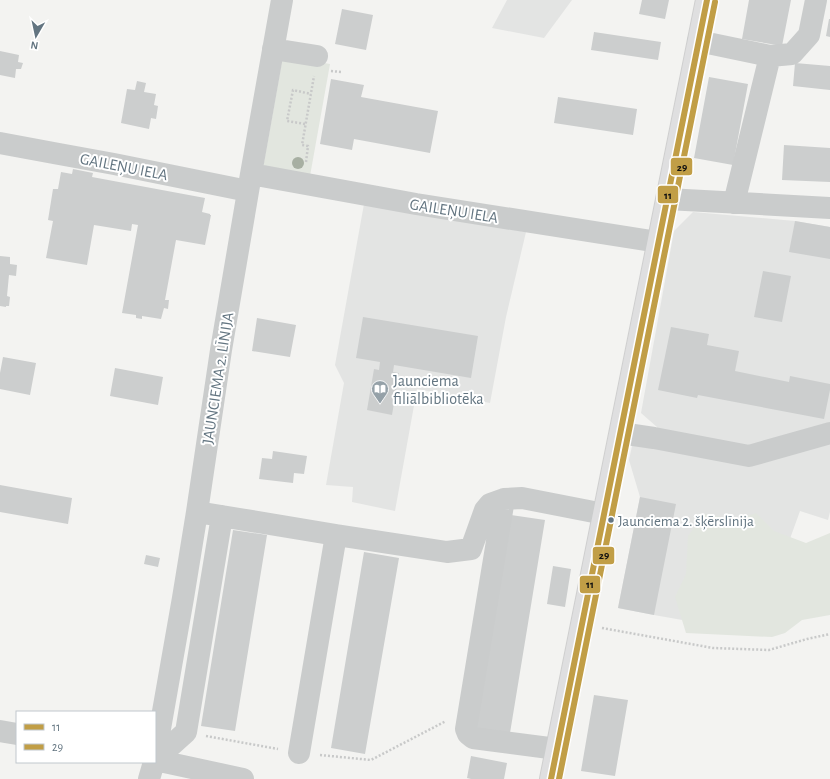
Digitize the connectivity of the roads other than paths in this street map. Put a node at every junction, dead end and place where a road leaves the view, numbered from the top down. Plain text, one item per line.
1 (282, 0) edge
2 (706, 0) edge
3 (816, 0) edge
4 (698, 40) junction
5 (273, 49) junction
6 (317, 56) road end
7 (770, 56) junction
8 (0, 143) edge
9 (249, 182) junction
10 (667, 199) junction
11 (734, 202) junction
12 (830, 208) edge
13 (658, 242) junction
14 (620, 433) junction
15 (830, 433) edge
16 (504, 499) junction
17 (197, 512) junction
18 (604, 514) junction
19 (222, 516) junction
20 (336, 535) junction
21 (0, 731) edge
22 (16, 734) edge
23 (557, 749) junction
24 (299, 753) road end
25 (156, 754) edge
26 (156, 759) edge
27 (156, 760) edge
28 (154, 763) edge
29 (149, 779) edge
30 (244, 779) edge
31 (551, 779) edge

1 - 5 street, JAUNCIEMA 2. LĪNIJA
2 - 4 main road
3 - 7 street
4 - 7 street
4 - 10 main road
5 - 6 street
5 - 9 street, JAUNCIEMA 2. LĪNIJA
7 - 11 street
8 - 9 street, GAILEŅU IELA
9 - 13 street, GAILEŅU IELA
9 - 17 street, JAUNCIEMA 2. LĪNIJA
10 - 11 street
10 - 13 main road
11 - 12 street
13 - 14 main road
14 - 15 street
14 - 18 main road
16 - 18 street
16 - 20 street
16 - 23 street
17 - 19 street
17 - 25 street, JAUNCIEMA 2. LĪNIJA
18 - 23 main road
19 - 20 street
19 - 26 street
20 - 24 street
21 - 22 street
23 - 31 main road
27 - 30 street
28 - 29 street, JAUNCIEMA 2. LĪNIJA

